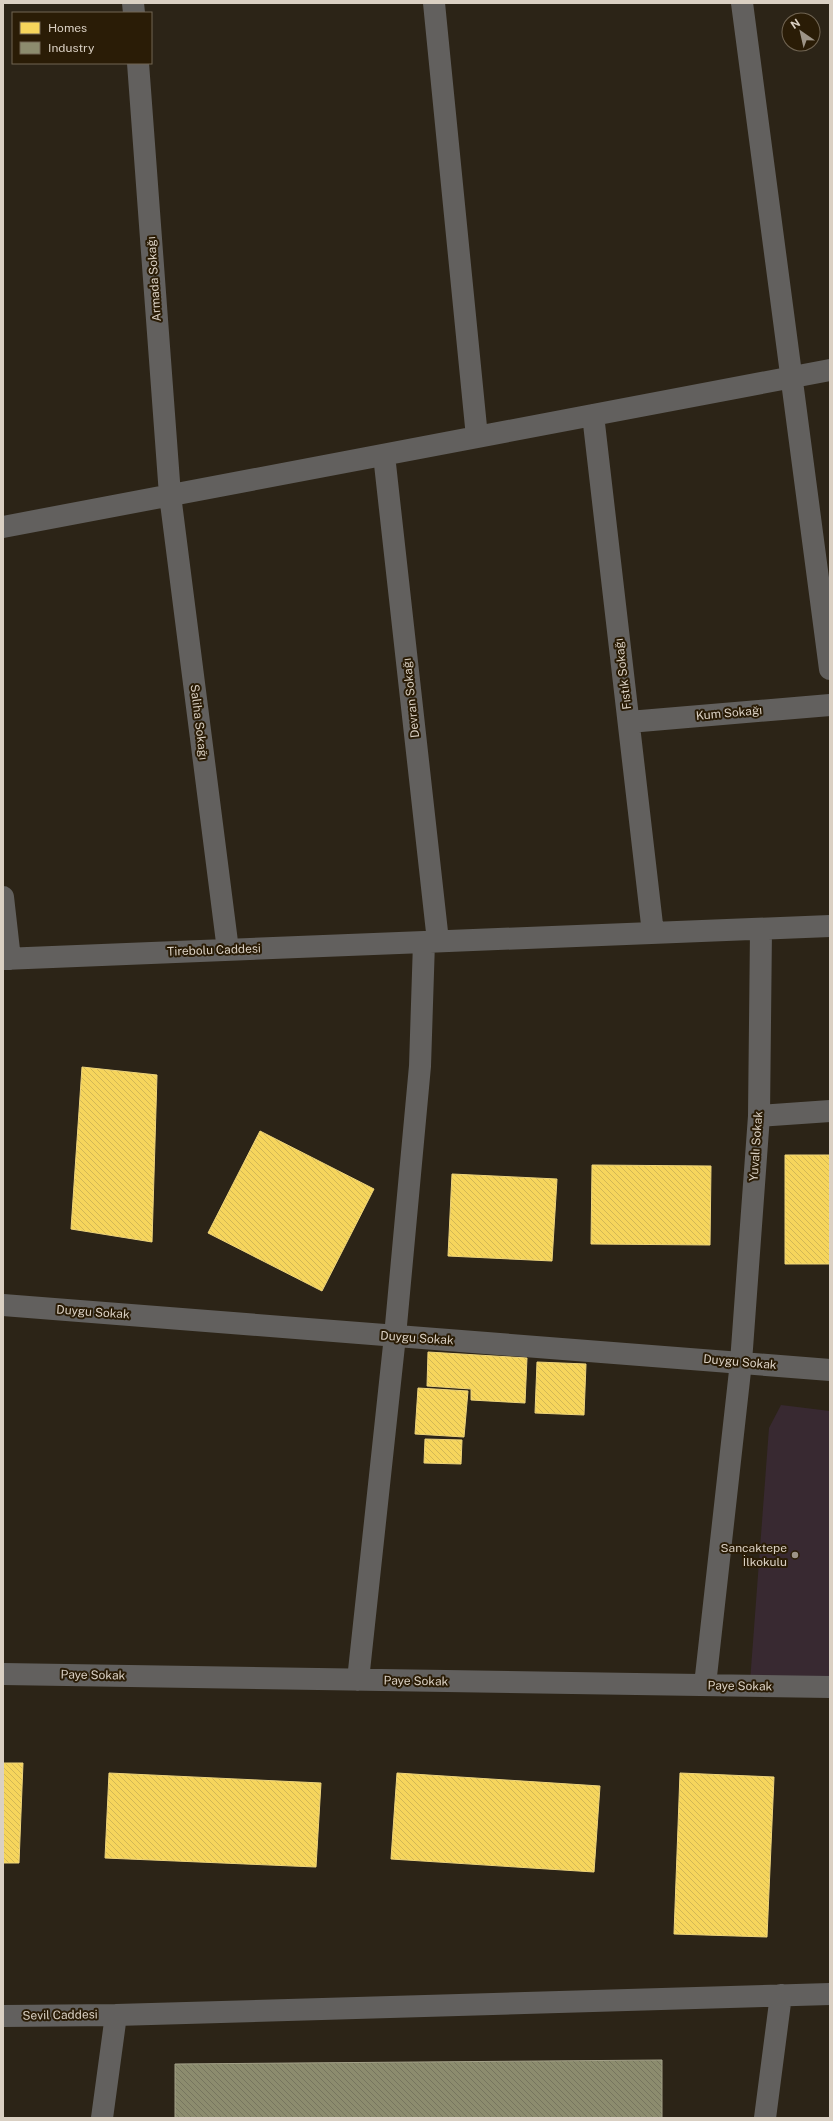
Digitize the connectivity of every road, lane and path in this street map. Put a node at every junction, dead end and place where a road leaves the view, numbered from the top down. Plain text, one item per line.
1 (434, 3) edge
2 (742, 3) edge
3 (138, 64) edge
4 (830, 370) edge
5 (792, 377) junction
6 (593, 415) junction
7 (477, 437) junction
8 (384, 455) junction
9 (170, 495) junction
10 (3, 527) edge
11 (830, 669) edge
12 (830, 705) edge
13 (629, 722) junction
14 (3, 897) edge
15 (830, 926) edge
16 (761, 929) junction
17 (653, 933) junction
18 (431, 942) junction
19 (228, 950) junction
20 (6, 959) edge
21 (830, 1111) edge
22 (759, 1116) junction
23 (3, 1305) edge
24 (394, 1336) junction
25 (741, 1362) junction
26 (830, 1370) edge
27 (3, 1674) edge
28 (358, 1680) junction
29 (705, 1685) junction
30 (830, 1687) edge
31 (830, 1994) edge
32 (781, 1996) junction
33 (116, 2015) junction
34 (3, 2016) edge
35 (102, 2118) edge
36 (765, 2118) edge

1 - 7 street
2 - 5 street
3 - 9 street, Armada Sokağı
4 - 5 street
5 - 6 street
5 - 11 street
6 - 7 street
6 - 13 street, Fıstık Sokağı
7 - 8 street
8 - 9 street
8 - 18 street, Devran Sokağı
9 - 10 street
9 - 19 street, Saliha Sokağı
12 - 13 street, Kum Sokağı
13 - 17 street, Fıstık Sokağı
14 - 20 street
15 - 16 street, Tirebolu Caddesi
16 - 17 street, Tirebolu Caddesi
16 - 22 street, Yuvalı Sokak
17 - 18 street, Tirebolu Caddesi
18 - 19 street, Tirebolu Caddesi
18 - 24 street, Devran Sokağı
19 - 20 street, Tirebolu Caddesi
21 - 22 street
22 - 25 street, Yuvalı Sokak
23 - 24 street, Duygu Sokak
24 - 25 street, Duygu Sokak
24 - 28 street, Devran Sokağı
25 - 26 street, Duygu Sokak
25 - 29 street, Yuvalı Sokak
27 - 28 street, Paye Sokak
28 - 29 street, Paye Sokak
29 - 30 street, Paye Sokak
31 - 32 street, Sevil Caddesi
32 - 33 street, Sevil Caddesi
32 - 36 street
33 - 34 street, Sevil Caddesi
33 - 35 street

